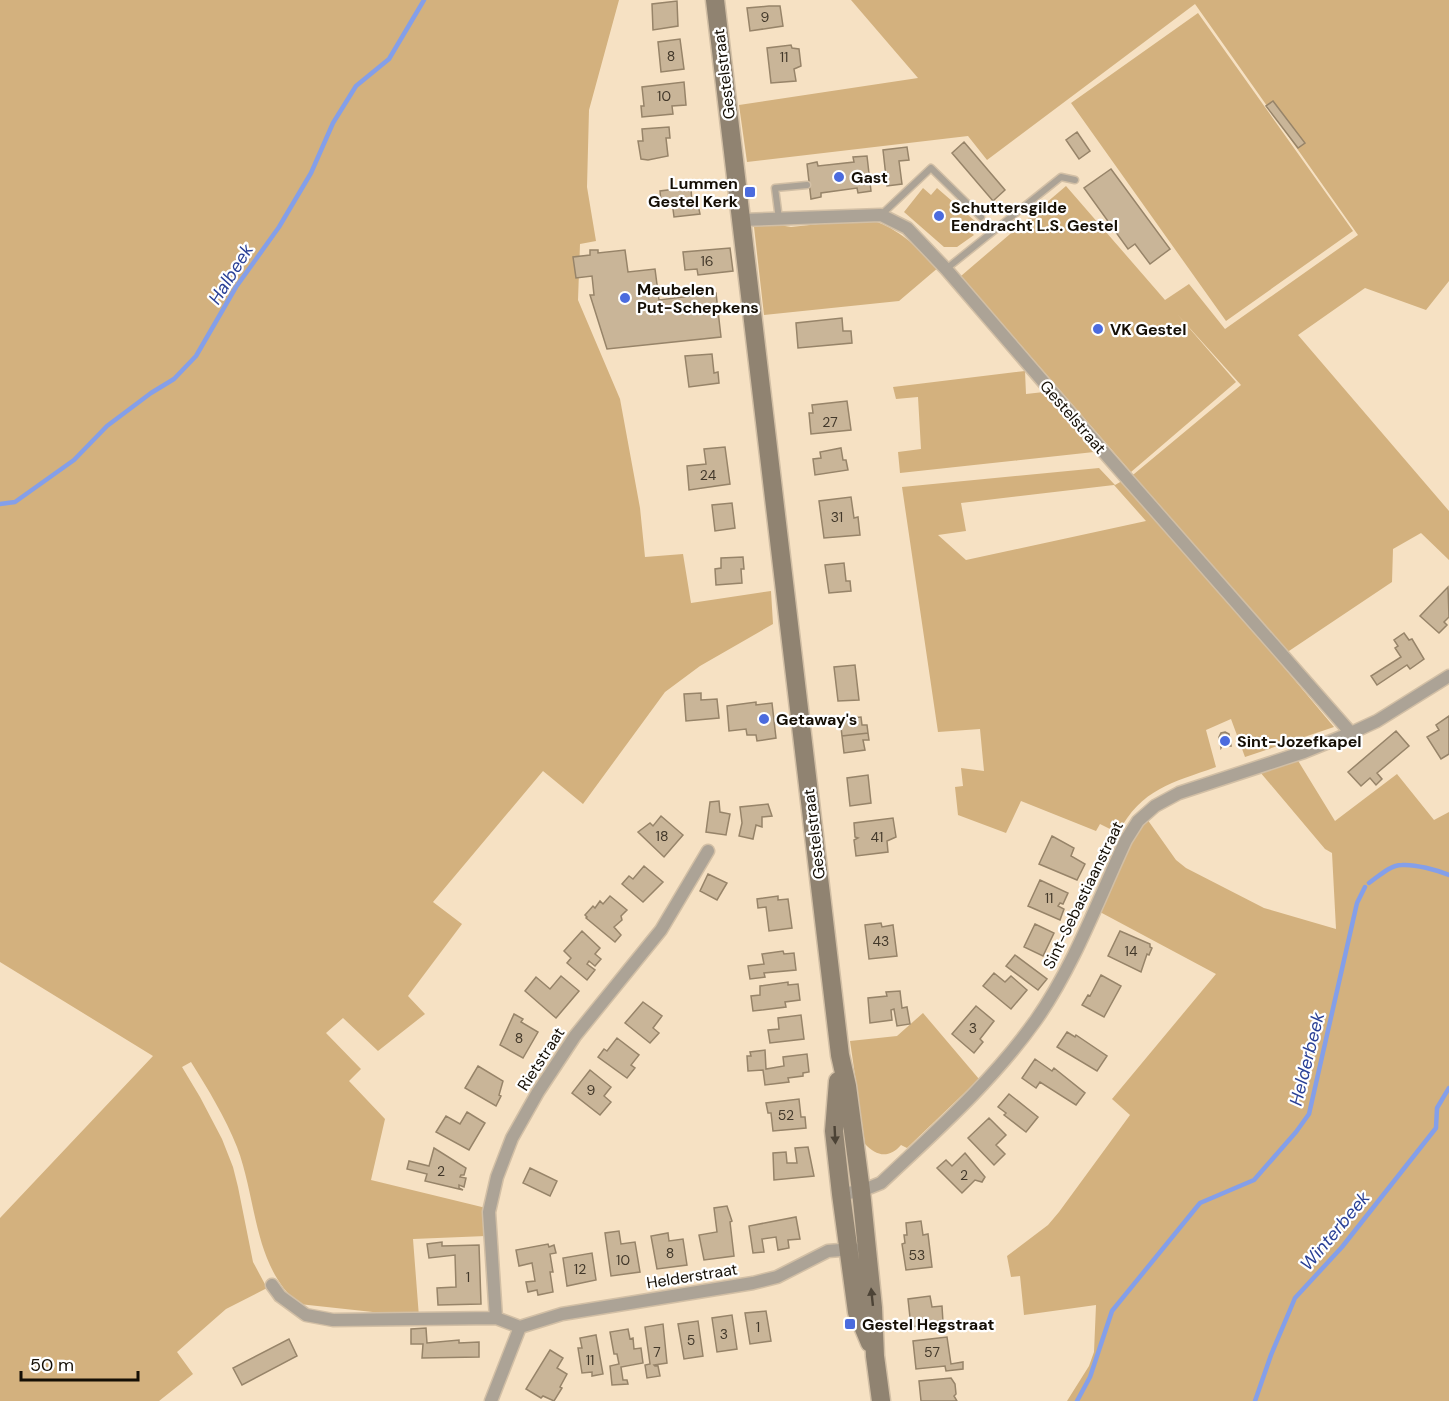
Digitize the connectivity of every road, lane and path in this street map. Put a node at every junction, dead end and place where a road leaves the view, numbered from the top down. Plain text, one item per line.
1 (715, 0) edge
2 (1075, 180) dead end
3 (807, 185) dead end
4 (880, 214) junction
5 (981, 217) dead end
6 (779, 219) junction
7 (741, 220) junction
8 (946, 269) junction
9 (1449, 676) edge
10 (1351, 733) junction
11 (708, 851) dead end
12 (840, 1055) junction
13 (861, 1191) junction
14 (842, 1194) junction
15 (857, 1249) junction
16 (272, 1285) dead end
17 (496, 1318) junction
18 (520, 1328) junction
19 (491, 1401) edge
20 (881, 1401) edge

1 - 7 main road, Gestelstraat
2 - 8 lane
3 - 6 lane
4 - 5 lane
4 - 6 street
4 - 8 street, Gestelstraat
6 - 7 street
7 - 12 main road, Gestelstraat
8 - 10 street, Gestelstraat
9 - 10 street, Sint-Sebastiaanstraat
10 - 13 street, Sint-Sebastiaanstraat
11 - 17 street, Rietstraat
12 - 13 main road, Gestelstraat
12 -> 14 main road, Gestelstraat
13 - 14 street, Sint-Sebastiaanstraat
13 - 15 main road, Gestelstraat
14 - 15 main road, Gestelstraat
15 - 18 street, Helderstraat
15 - 20 main road, Gestelstraat
16 - 17 street
17 - 18 street
18 - 19 street

